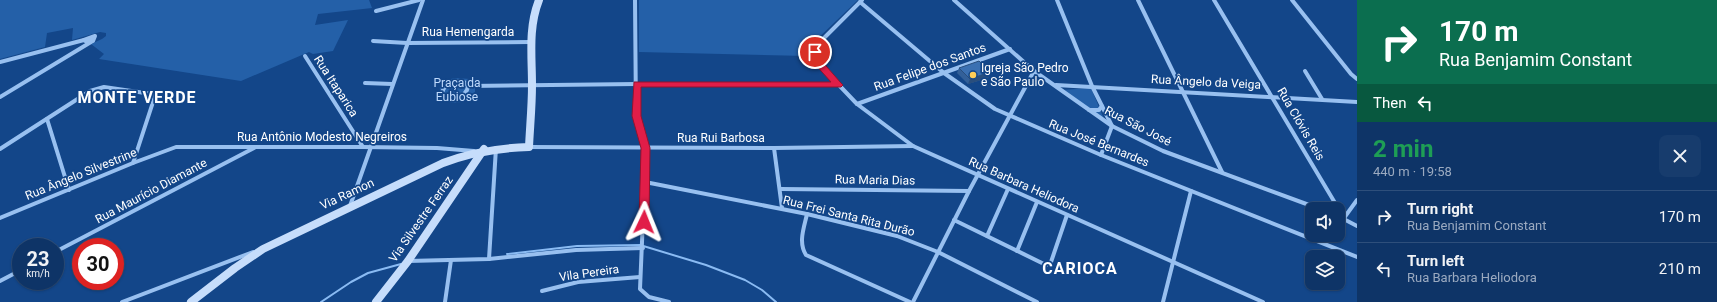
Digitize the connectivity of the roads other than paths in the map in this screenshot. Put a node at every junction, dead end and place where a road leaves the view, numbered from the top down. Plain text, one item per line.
1 (419, 0) edge
2 (423, 0) edge
3 (540, 0) edge
4 (635, 0) edge
5 (954, 0) edge
6 (1057, 0) edge
7 (1138, 0) edge
8 (1214, 0) edge
9 (1292, 0) edge
10 (861, 1) edge
11 (376, 10) dead end
12 (373, 41) dead end
13 (530, 42) junction
14 (407, 43) junction
15 (819, 43) joint
16 (1010, 49) junction
17 (305, 56) dead end
18 (0, 62) edge
19 (1034, 71) junction
20 (1305, 72) dead end
21 (944, 73) junction
22 (1357, 80) edge
23 (365, 83) dead end
24 (392, 84) junction
25 (637, 84) junction
26 (532, 85) junction
27 (838, 85) junction
28 (1055, 85) junction
29 (468, 86) junction
30 (1092, 86) junction
31 (1182, 91) junction
32 (1272, 96) junction
33 (0, 97) edge
34 (1322, 99) junction
35 (1357, 102) edge
36 (858, 104) junction
37 (1102, 106) junction
38 (1087, 109) junction
39 (1009, 116) junction
40 (47, 119) junction
41 (1112, 126) junction
42 (256, 146) junction
43 (363, 146) junction
44 (913, 146) junction
45 (371, 147) junction
46 (529, 147) junction
47 (496, 148) junction
48 (646, 148) junction
49 (774, 148) junction
50 (0, 149) edge
51 (170, 149) joint
52 (484, 150) junction
53 (474, 151) junction
54 (1102, 155) junction
55 (133, 163) junction
56 (1222, 173) junction
57 (978, 176) junction
58 (645, 182) junction
59 (781, 189) junction
60 (1008, 189) junction
61 (69, 190) junction
62 (969, 191) junction
63 (1191, 191) junction
64 (1357, 200) edge
65 (1037, 202) junction
66 (1335, 202) edge
67 (1305, 203) edge
68 (350, 206) junction
69 (782, 208) junction
70 (807, 214) junction
71 (1067, 215) junction
72 (1345, 217) edge
73 (0, 218) edge
74 (1345, 219) edge
75 (954, 220) junction
76 (1357, 226) edge
77 (987, 236) junction
78 (64, 247) edge
79 (643, 248) junction
80 (263, 249) junction
81 (1017, 251) junction
82 (938, 252) junction
83 (1357, 258) edge
84 (489, 259) junction
85 (451, 260) junction
86 (408, 261) junction
87 (1173, 262) junction
88 (12, 275) edge
89 (640, 277) junction
90 (0, 282) edge
91 (542, 291) dead end
92 (122, 302) edge
93 (191, 302) edge
94 (376, 302) edge
95 (445, 302) edge
96 (669, 302) edge
97 (910, 302) edge
98 (913, 302) edge
99 (1037, 302) edge
100 (1163, 302) edge
101 (1263, 302) edge

1 - 11 street
2 - 14 street
3 - 13 main road
4 - 25 street
5 - 16 street, Rua São José
6 - 30 street
7 - 31 street
8 - 32 street, Rua Clóvis Reis
9 - 22 street
10 - 15 street, Rua José Bernardes
10 - 21 street, Rua José Bernardes
12 - 14 street, Rua Hemengarda
13 - 14 street, Rua Hemengarda
13 - 26 main road
14 - 24 street
15 - 27 street, Rua Barbara Heliodora
16 - 19 street, Rua São José
16 - 21 street, Rua Felipe dos Santos
17 - 43 street, Rua Itaparica
18 - 33 street
19 - 28 street, Rua São José
19 - 39 street
20 - 34 street
21 - 36 street, Rua Felipe dos Santos
21 - 39 street, Rua José Bernardes
23 - 24 street
24 - 45 street
25 - 26 street
25 - 27 street
25 - 48 street
26 - 29 street
26 - 46 main road
27 - 36 street, Rua Barbara Heliodora
28 - 30 street, Rua Ângelo da Veiga
28 - 38 street, Rua São José
29 - 29 street
30 - 31 street, Rua Ângelo da Veiga
30 - 37 street
31 - 32 street, Rua Ângelo da Veiga
31 - 56 street
32 - 34 street, Rua Ângelo da Veiga
32 - 66 street, Rua Clóvis Reis
34 - 35 street, Rua Ângelo da Veiga
36 - 44 street, Rua Barbara Heliodora
37 - 38 street
37 - 41 street
38 - 41 street, Rua São José
39 - 54 street, Rua José Bernardes
39 - 57 street
40 - 50 street
40 - 55 street
40 - 61 street
41 - 54 street
41 - 56 street, Rua São José
42 - 43 street, Rua Antônio Modesto Negreiros
42 - 51 street, Rua Antônio Modesto Negreiros
42 - 78 street, Rua Maurício Diamante
43 - 45 street, Rua Antônio Modesto Negreiros
44 - 49 street, Rua Rui Barbosa
44 - 57 street, Rua Barbara Heliodora
45 - 53 street, Rua Antônio Modesto Negreiros
45 - 68 street
46 - 47 main road, Via Ramon
46 - 48 street, Rua Rui Barbosa
47 - 52 main road, Via Ramon
47 - 84 street
48 - 49 street, Rua Rui Barbosa
48 - 58 street
49 - 59 street
51 - 55 street, Rua Ângelo Silvestrine
52 - 53 main road, Via Ramon
52 - 86 main road, Via Silvestre Ferraz
53 - 68 main road, Via Ramon
54 - 63 street, Rua José Bernardes
55 - 61 street, Rua Ângelo Silvestrine
56 - 67 street, Rua São José
57 - 60 street, Rua Barbara Heliodora
57 - 62 street
58 - 69 street, Rua Frei Santa Rita Durão
58 - 79 street
59 - 62 street, Rua Maria Dias
59 - 69 street
60 - 65 street, Rua Barbara Heliodora
60 - 77 street
61 - 73 street, Rua Ângelo Silvestrine
62 - 75 street
63 - 83 street, Rua José Bernardes
63 - 87 street
64 - 72 street
65 - 71 street, Rua Barbara Heliodora
65 - 81 street
68 - 80 main road, Via Ramon
69 - 70 street, Rua Frei Santa Rita Durão
70 - 82 street, Rua Frei Santa Rita Durão
70 - 97 street
71 - 81 street
71 - 87 street, Rua Barbara Heliodora
74 - 76 street
75 - 77 street
75 - 82 street
77 - 81 street
79 - 84 street
79 - 89 street
80 - 92 street
80 - 93 main road, Via Ramon
82 - 98 street
82 - 99 street, Rua Frei Santa Rita Durão
84 - 85 street
85 - 86 street
85 - 95 street
86 - 94 main road, Via Silvestre Ferraz
87 - 100 street
87 - 101 street, Rua Barbara Heliodora
88 - 90 street
89 - 91 street, Vila Pereira
89 - 96 street

